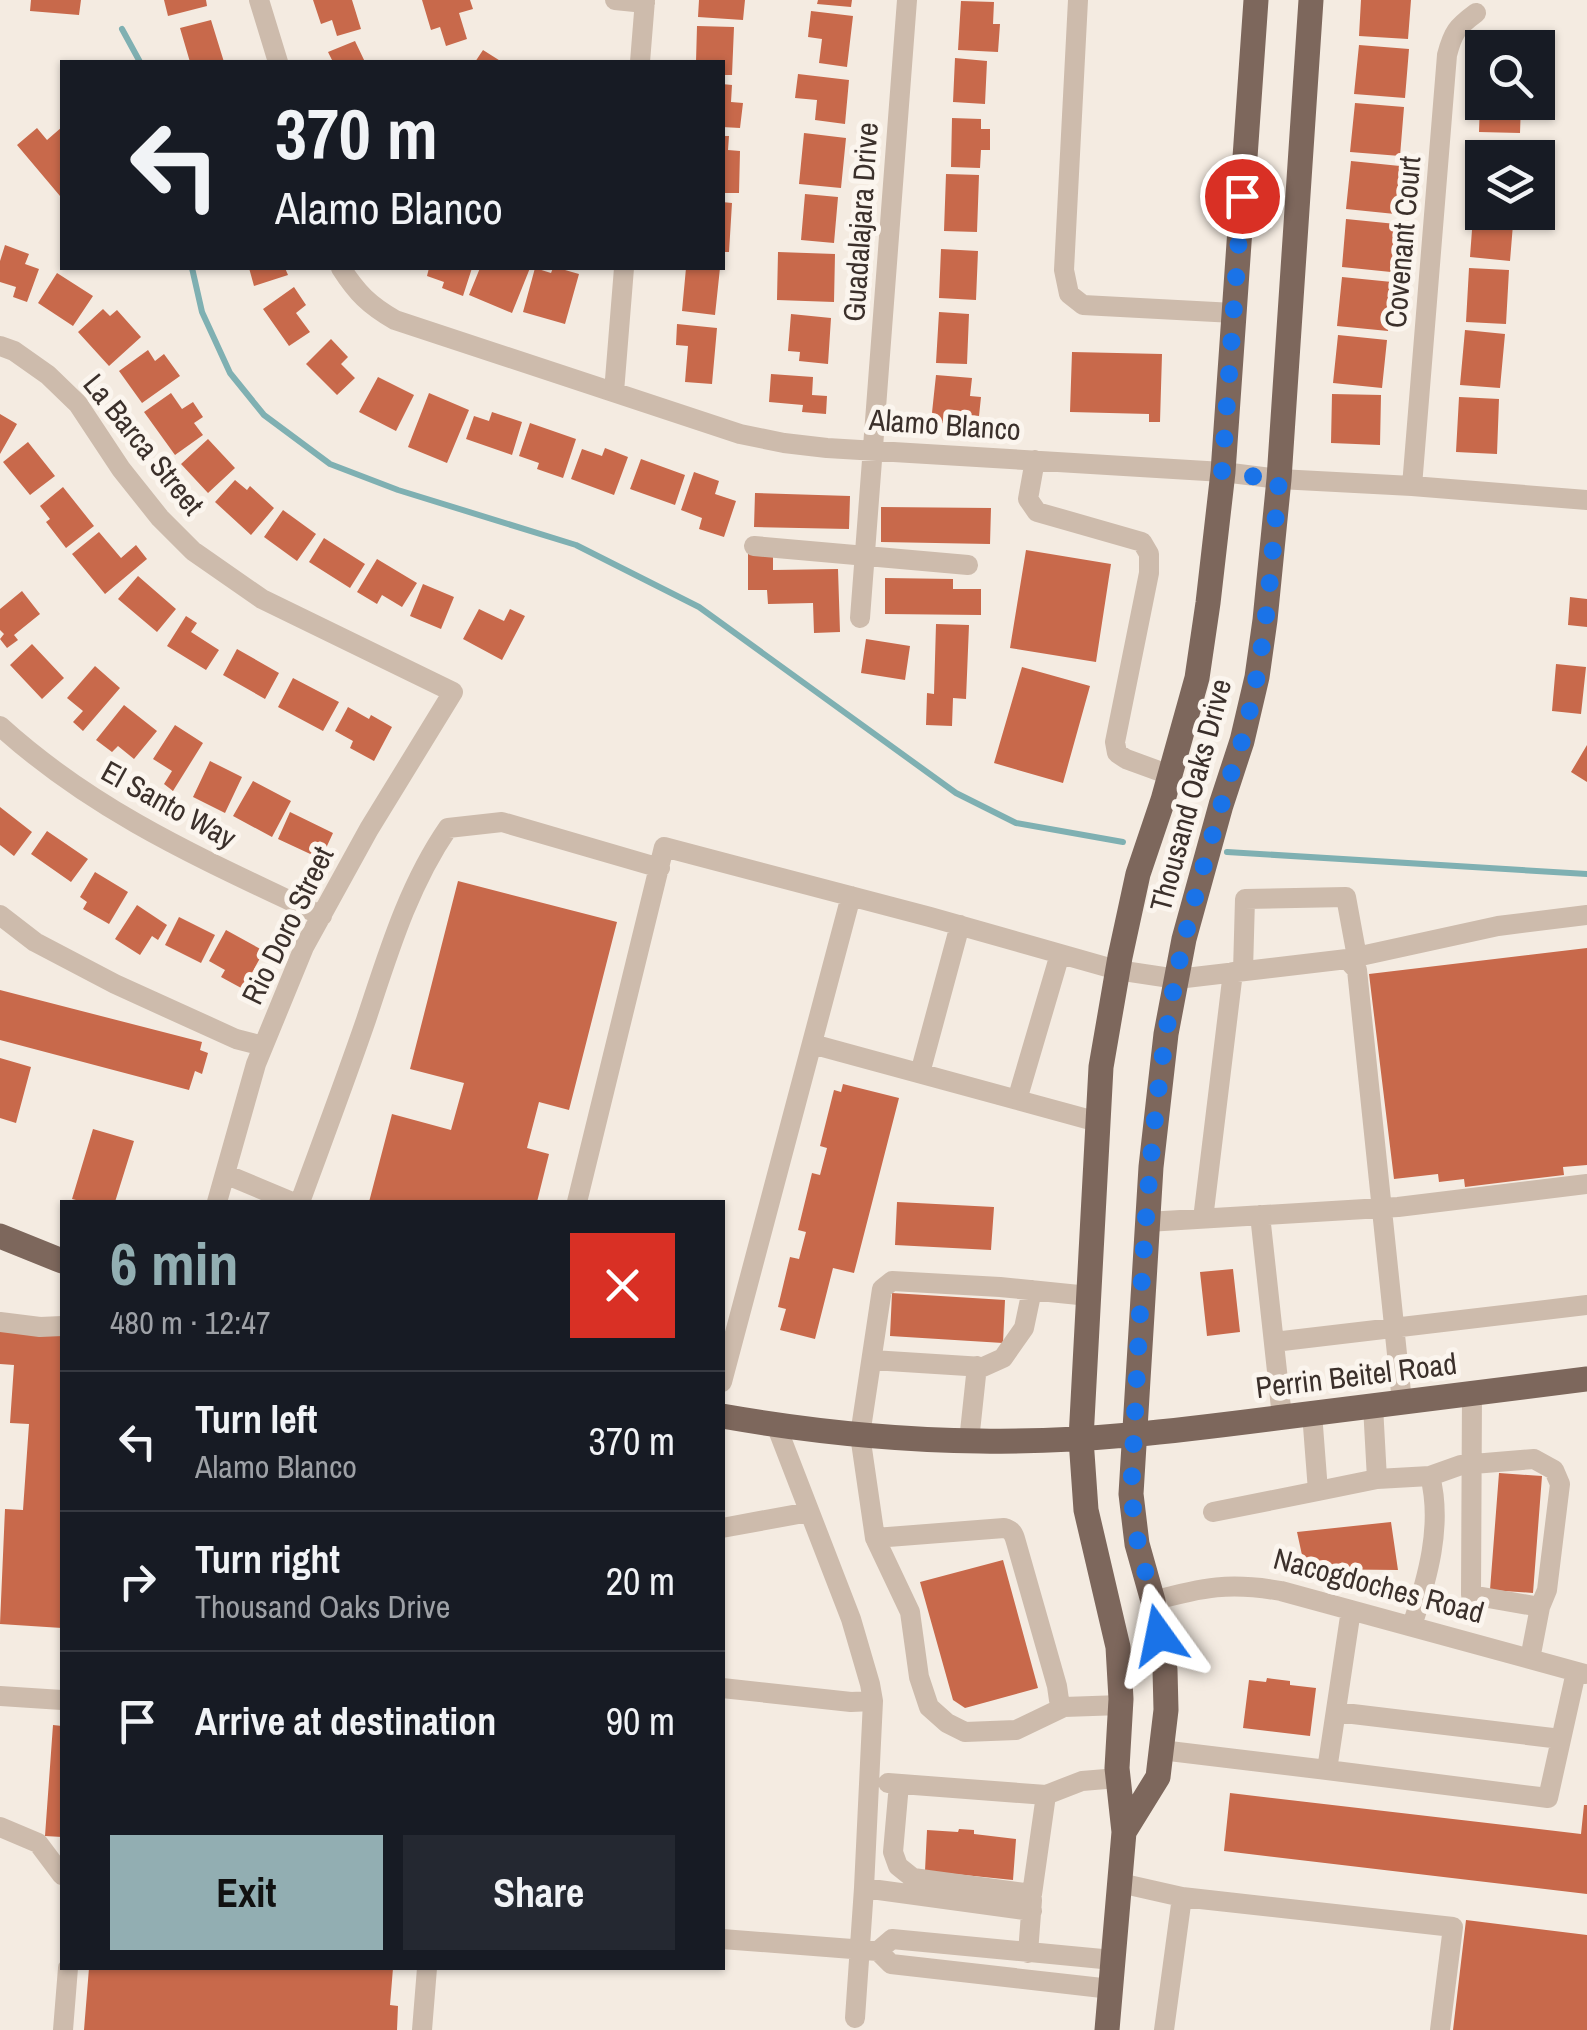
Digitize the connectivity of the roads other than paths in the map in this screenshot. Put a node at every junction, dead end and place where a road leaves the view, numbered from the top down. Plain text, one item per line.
1 (259, 0) edge
2 (615, 0) edge
3 (907, 0) edge
4 (1078, 0) edge
5 (1256, 0) edge
6 (1312, 0) edge
7 (645, 1) edge
8 (1476, 12) dead end
9 (277, 60) edge
10 (640, 60) edge
11 (342, 270) edge
12 (624, 270) edge
13 (1234, 314) junction
14 (0, 346) edge
15 (614, 392) junction
16 (874, 449) junction
17 (1034, 460) junction
18 (1222, 472) junction
19 (1279, 480) junction
20 (1412, 486) junction
21 (1587, 500) edge
22 (754, 546) dead end
23 (864, 554) junction
24 (968, 566) dead end
25 (860, 618) dead end
26 (453, 692) joint
27 (0, 726) edge
28 (1170, 775) junction
29 (660, 868) junction
30 (851, 896) junction
31 (0, 915) edge
32 (1587, 915) edge
33 (322, 916) junction
34 (960, 926) junction
35 (1060, 954) junction
36 (1352, 958) junction
37 (1117, 970) junction
38 (1238, 971) junction
39 (1177, 979) junction
40 (812, 1044) junction
41 (263, 1046) junction
42 (920, 1074) junction
43 (1017, 1100) junction
44 (1098, 1122) junction
45 (225, 1174) junction
46 (1587, 1184) edge
47 (218, 1200) edge
48 (287, 1200) edge
49 (301, 1200) edge
50 (577, 1200) edge
51 (1381, 1208) junction
52 (1260, 1215) junction
53 (1202, 1218) junction
54 (1147, 1222) junction
55 (6, 1238) edge
56 (60, 1242) edge
57 (60, 1260) edge
58 (1032, 1290) junction
59 (1088, 1296) junction
60 (1587, 1305) edge
61 (0, 1322) edge
62 (60, 1326) edge
63 (1394, 1326) junction
64 (1274, 1342) junction
65 (872, 1360) junction
66 (977, 1366) junction
67 (725, 1371) edge
68 (1587, 1378) edge
69 (1472, 1393) junction
70 (1402, 1402) junction
71 (1373, 1406) junction
72 (1312, 1413) junction
73 (725, 1417) edge
74 (1282, 1417) junction
75 (776, 1426) junction
76 (860, 1435) junction
77 (1134, 1435) junction
78 (1081, 1438) junction
79 (969, 1441) junction
80 (1470, 1465) junction
81 (1430, 1476) junction
82 (1377, 1479) junction
83 (1318, 1490) junction
84 (809, 1512) junction
85 (1213, 1512) dead end
86 (725, 1527) edge
87 (875, 1538) junction
88 (1153, 1601) junction
89 (1540, 1607) junction
90 (1351, 1610) junction
91 (1412, 1626) junction
92 (1530, 1659) junction
93 (1581, 1673) edge
94 (725, 1688) edge
95 (0, 1696) edge
96 (60, 1700) edge
97 (873, 1702) junction
98 (1121, 1705) junction
99 (1064, 1707) junction
100 (1336, 1712) junction
101 (1561, 1739) junction
102 (1161, 1750) junction
103 (1327, 1770) junction
104 (1118, 1778) junction
105 (870, 1782) junction
106 (898, 1784) junction
107 (1046, 1795) junction
108 (0, 1827) edge
109 (1124, 1832) junction
110 (60, 1871) edge
111 (1120, 1883) junction
112 (864, 1888) junction
113 (1182, 1897) junction
114 (1032, 1902) junction
115 (725, 1939) edge
116 (869, 1950) junction
117 (1028, 1952) junction
118 (1114, 1960) junction
119 (68, 1970) edge
120 (427, 1970) edge
121 (1111, 1989) junction
122 (856, 2018) dead end
123 (63, 2030) edge
124 (422, 2030) edge
125 (1107, 2030) edge
126 (1164, 2030) edge
127 (1440, 2030) edge

1 - 9 street
2 - 7 street
3 - 16 street, Guadalajara Drive
4 - 13 street
5 - 13 main road, Thousand Oaks Drive
6 - 19 main road, Thousand Oaks Drive
7 - 10 street
8 - 20 street, Covenant Court
11 - 15 street, Alamo Blanco
12 - 15 street
13 - 18 main road, Thousand Oaks Drive
14 - 26 street, La Barca Street
15 - 16 street, Alamo Blanco
16 - 17 street, Alamo Blanco
16 - 23 street, Guadalajara Drive
17 - 18 street, Alamo Blanco
17 - 28 street
18 - 19 street, Alamo Blanco
18 - 28 main road, Thousand Oaks Drive
19 - 20 street, Alamo Blanco
19 - 39 main road, Thousand Oaks Drive
20 - 21 street, Alamo Blanco
22 - 23 street
23 - 24 street
23 - 25 street, Guadalajara Drive
26 - 33 street, Rio Doro Street
27 - 33 street, El Santo Way
28 - 37 main road, Thousand Oaks Drive
29 - 30 street
29 - 49 street
29 - 50 street
30 - 34 street
30 - 40 street
31 - 41 street
32 - 36 street
33 - 41 street, Rio Doro Street
34 - 35 street
34 - 42 street
35 - 37 street
35 - 43 street
36 - 38 street
36 - 38 street
36 - 51 street
37 - 39 street
37 - 44 main road, Thousand Oaks Drive
38 - 39 street
38 - 53 street
39 - 54 main road, Thousand Oaks Drive
40 - 42 street
40 - 67 street
41 - 45 street, Rio Doro Street
42 - 43 street
43 - 44 street
44 - 59 main road, Thousand Oaks Drive
45 - 47 street, Rio Doro Street
45 - 48 street
46 - 51 street
51 - 52 street
51 - 63 street
52 - 53 street
52 - 64 street
53 - 54 street
54 - 77 main road, Thousand Oaks Drive
55 - 56 main road
55 - 57 main road
58 - 59 street
58 - 65 street
58 - 66 street
59 - 78 main road, Thousand Oaks Drive
60 - 63 street
61 - 62 street
63 - 64 street
63 - 70 street
64 - 74 street
65 - 66 street
65 - 76 street
66 - 79 street
68 - 69 main road, Perrin Beitel Road
69 - 70 main road, Perrin Beitel Road
69 - 80 street
70 - 71 main road, Perrin Beitel Road
71 - 72 main road, Perrin Beitel Road
71 - 82 street
72 - 74 main road, Perrin Beitel Road
72 - 83 street
73 - 75 main road
74 - 77 main road, Perrin Beitel Road
75 - 76 main road
75 - 84 street
76 - 79 main road
76 - 87 street
77 - 78 main road
77 - 88 main road, Thousand Oaks Drive
78 - 79 main road
78 - 98 main road, Thousand Oaks Drive
80 - 81 street
80 - 89 street
80 - 89 street
81 - 82 street
81 - 91 street
82 - 83 street
83 - 85 street
84 - 86 street
84 - 97 street
87 - 99 street
87 - 99 street
88 - 90 street, Nacogdoches Road
88 - 102 main road, Thousand Oaks Drive
89 - 92 street
90 - 91 street, Nacogdoches Road
90 - 100 street
91 - 92 street, Nacogdoches Road
92 - 93 street, Nacogdoches Road
93 - 101 street
94 - 97 street
95 - 96 street
97 - 105 street
98 - 99 street
98 - 104 main road, Thousand Oaks Drive
100 - 101 street
100 - 103 street
101 - 103 street
102 - 103 street
102 - 109 main road, Thousand Oaks Drive
104 - 107 street
104 - 109 main road, Thousand Oaks Drive
105 - 106 street
105 - 112 street
106 - 107 street
106 - 114 street
107 - 114 street
108 - 110 street
109 - 111 main road, Thousand Oaks Drive
111 - 113 street
111 - 118 main road, Thousand Oaks Drive
112 - 114 street
112 - 116 street
113 - 126 street
113 - 127 street
114 - 117 street
115 - 116 street
116 - 117 street
116 - 121 street
116 - 122 street
117 - 118 street
118 - 121 main road, Thousand Oaks Drive
119 - 123 street
120 - 124 street
121 - 125 main road, Thousand Oaks Drive

